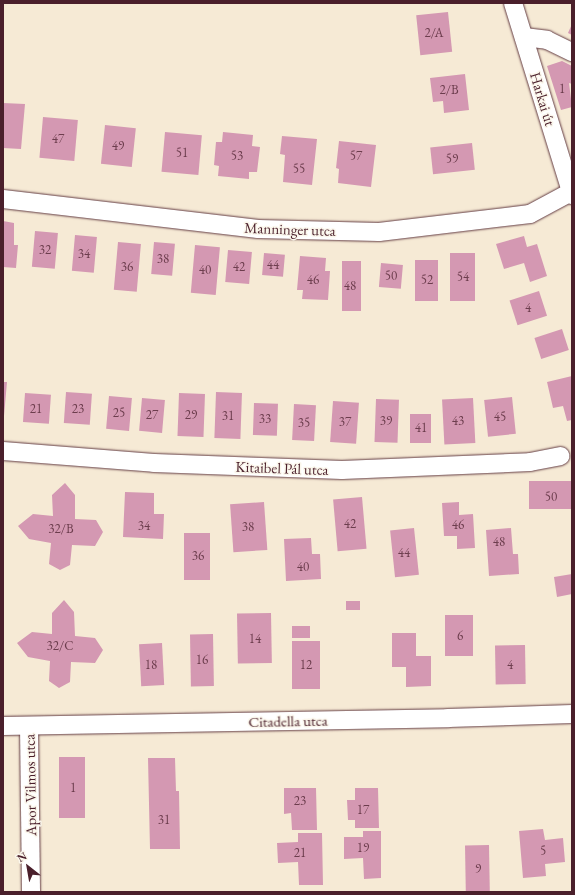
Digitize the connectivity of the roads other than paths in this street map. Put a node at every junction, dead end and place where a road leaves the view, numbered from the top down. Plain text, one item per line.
1 (513, 3) edge
2 (524, 37) junction
3 (572, 52) edge
4 (571, 193) edge
5 (3, 199) edge
6 (3, 451) edge
7 (560, 456) dead end
8 (572, 714) edge
9 (3, 726) edge
10 (30, 727) junction
11 (31, 892) edge

1 - 2 street, Harkai út
2 - 3 street
2 - 4 street, Harkai út
4 - 5 street, Manninger utca
6 - 7 street, Kitaibel Pál utca
8 - 10 street, Citadella utca
9 - 10 street, Citadella utca
10 - 11 street, Apor Vilmos utca

